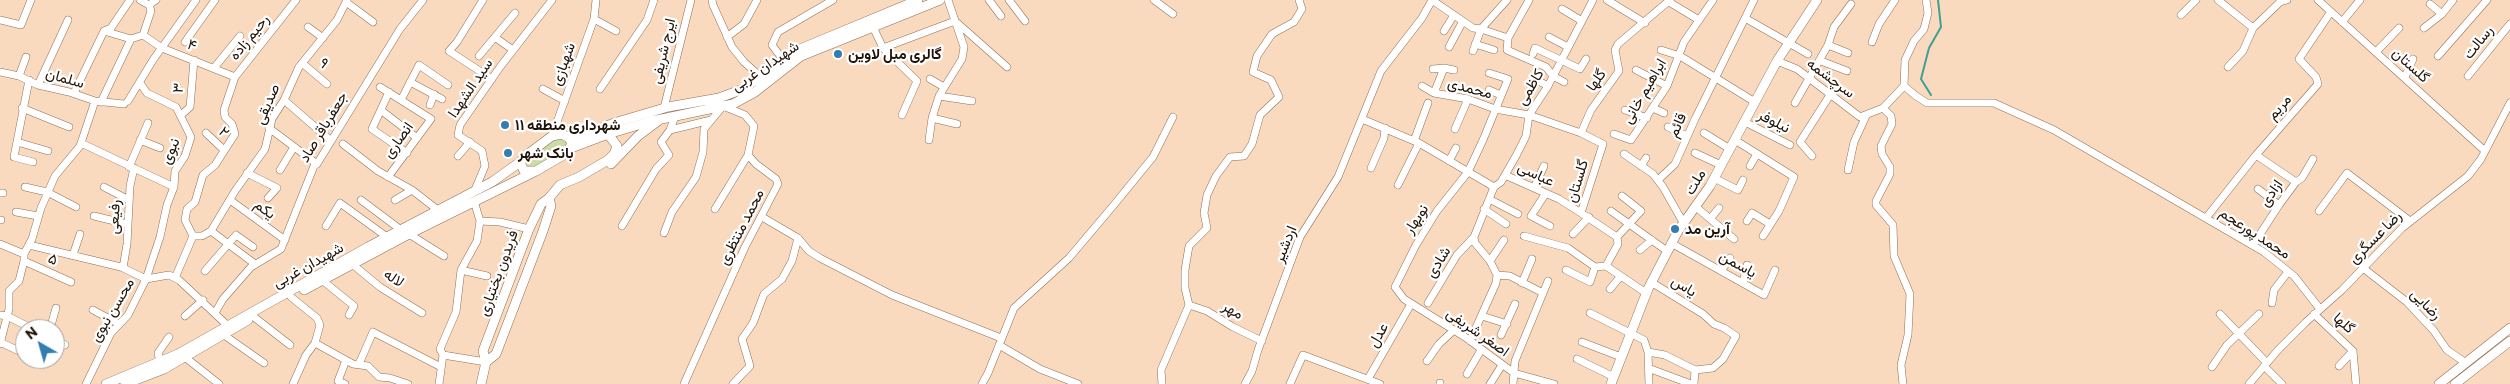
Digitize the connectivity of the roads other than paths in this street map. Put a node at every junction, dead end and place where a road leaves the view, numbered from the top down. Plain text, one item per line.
1 (31, 0) edge
2 (119, 0) edge
3 (140, 0) edge
4 (156, 0) edge
5 (196, 0) edge
6 (215, 0) edge
7 (422, 0) edge
8 (552, 0) edge
9 (587, 0) edge
10 (654, 0) edge
11 (690, 0) edge
12 (712, 0) edge
13 (757, 0) edge
14 (833, 0) edge
15 (914, 0) edge
16 (940, 0) edge
17 (948, 0) edge
18 (990, 0) edge
19 (1009, 0) edge
20 (1154, 0) edge
21 (1299, 0) edge
22 (1432, 0) edge
23 (1507, 0) edge
24 (1529, 0) edge
25 (1593, 0) edge
26 (1607, 0) edge
27 (1713, 0) edge
28 (1754, 0) edge
29 (1817, 0) edge
30 (1895, 0) edge
31 (1926, 0) edge
32 (2196, 0) edge
33 (2218, 0) edge
34 (2287, 0) edge
35 (2318, 0) edge
36 (2360, 0) edge
37 (2453, 0) edge
38 (2488, 0) edge
39 (129, 1) edge
40 (293, 1) edge
41 (346, 1) edge
42 (479, 1) edge
43 (1670, 1) edge
44 (595, 2) edge
45 (1850, 4) dead end
46 (2430, 4) dead end
47 (149, 5) junction
48 (1562, 9) dead end
49 (515, 13) dead end
50 (2330, 13) junction
51 (1173, 14) dead end
52 (2442, 14) junction
53 (1454, 15) junction
54 (2181, 15) dead end
55 (1001, 16) dead end
56 (1745, 18) junction
57 (594, 19) junction
58 (0, 20) edge
59 (68, 20) dead end
60 (1699, 20) junction
61 (955, 21) junction
62 (1025, 21) dead end
63 (1582, 21) junction
64 (373, 22) dead end
65 (1463, 22) junction
66 (2342, 22) junction
67 (1645, 23) junction
68 (2510, 24) edge
69 (308, 27) dead end
70 (873, 27) junction
71 (2253, 28) junction
72 (2400, 28) dead end
73 (2424, 28) dead end
74 (1481, 29) junction
75 (616, 31) dead end
76 (1444, 31) dead end
77 (104, 32) junction
78 (143, 35) junction
79 (240, 36) dead end
80 (727, 37) junction
81 (1549, 37) dead end
82 (323, 38) junction
83 (496, 38) junction
84 (1508, 38) junction
85 (131, 39) junction
86 (185, 42) dead end
87 (1872, 42) dead end
88 (1788, 43) junction
89 (1828, 46) junction
90 (1449, 47) dead end
91 (1568, 47) junction
92 (162, 48) junction
93 (883, 48) junction
94 (513, 50) junction
95 (1494, 50) dead end
96 (1661, 50) dead end
97 (1848, 52) dead end
98 (2376, 52) junction
99 (1533, 54) dead end
100 (1808, 54) dead end
101 (479, 56) dead end
102 (1680, 56) junction
103 (2438, 56) dead end
104 (26, 57) dead end
105 (1586, 59) dead end
106 (2412, 59) dead end
107 (194, 60) junction
108 (1562, 60) junction
109 (784, 61) junction
110 (1777, 61) junction
111 (1821, 61) junction
112 (302, 63) junction
113 (1007, 67) dead end
114 (2228, 67) dead end
115 (214, 68) junction
116 (1444, 68) junction
117 (1433, 69) dead end
118 (1454, 70) dead end
119 (1636, 70) dead end
120 (1847, 71) dead end
121 (0, 72) edge
122 (1489, 73) dead end
123 (19, 76) junction
124 (1553, 76) junction
125 (2468, 76) dead end
126 (234, 77) junction
127 (761, 77) junction
128 (2405, 77) junction
129 (492, 78) junction
130 (1717, 78) junction
131 (1810, 78) junction
132 (930, 79) dead end
133 (28, 80) junction
134 (1537, 80) dead end
135 (140, 82) junction
136 (410, 82) junction
137 (1564, 82) dead end
138 (327, 84) dead end
139 (38, 85) junction
140 (448, 85) dead end
141 (1422, 86) dead end
142 (1548, 86) junction
143 (1667, 86) junction
144 (1904, 86) junction
145 (380, 87) dead end
146 (944, 87) junction
147 (543, 89) dead end
148 (600, 89) dead end
149 (1489, 90) dead end
150 (389, 92) junction
151 (1434, 93) junction
152 (74, 94) junction
153 (434, 94) junction
154 (1830, 94) junction
155 (1502, 95) junction
156 (939, 96) junction
157 (442, 99) dead end
158 (1468, 99) junction
159 (284, 100) junction
160 (400, 100) junction
161 (565, 101) junction
162 (98, 102) junction
163 (972, 102) dead end
164 (1755, 102) junction
165 (1428, 103) dead end
166 (1795, 103) dead end
167 (430, 105) dead end
168 (723, 106) junction
169 (2509, 107) edge
170 (22, 108) junction
171 (664, 108) junction
172 (1653, 108) junction
173 (1883, 108) junction
174 (1495, 109) junction
175 (1625, 110) dead end
176 (382, 111) junction
177 (1664, 113) dead end
178 (180, 115) junction
179 (1528, 115) junction
180 (675, 116) junction
181 (902, 116) dead end
182 (1866, 116) junction
183 (932, 118) junction
184 (1173, 118) dead end
185 (1647, 118) junction
186 (661, 119) junction
187 (711, 120) junction
188 (1362, 120) junction
189 (1745, 122) junction
190 (148, 123) dead end
191 (957, 124) dead end
192 (69, 127) dead end
193 (1668, 127) dead end
194 (270, 128) junction
195 (1385, 128) junction
196 (1455, 129) dead end
197 (670, 130) junction
198 (1581, 132) junction
199 (206, 133) dead end
200 (1704, 133) dead end
201 (608, 134) junction
202 (1614, 134) dead end
203 (552, 136) junction
204 (1687, 136) junction
205 (417, 138) junction
206 (140, 140) junction
207 (330, 140) junction
208 (929, 140) dead end
209 (1735, 140) junction
210 (16, 142) junction
211 (470, 142) junction
212 (1417, 142) junction
213 (81, 143) junction
214 (343, 144) dead end
215 (571, 144) junction
216 (1790, 146) dead end
217 (294, 147) junction
218 (160, 148) dead end
219 (1456, 148) dead end
220 (1730, 149) junction
221 (224, 150) junction
222 (48, 151) dead end
223 (2485, 151) junction
224 (406, 153) junction
225 (1695, 153) dead end
226 (748, 154) junction
227 (1624, 154) dead end
228 (1757, 154) junction
229 (2256, 155) junction
230 (458, 156) dead end
231 (1812, 156) dead end
232 (1646, 158) dead end
233 (2313, 159) dead end
234 (1449, 161) junction
235 (33, 162) dead end
236 (520, 162) junction
237 (317, 164) junction
238 (1721, 165) junction
239 (1544, 166) dead end
240 (1641, 166) junction
241 (1750, 166) dead end
242 (132, 167) junction
243 (1371, 168) dead end
244 (280, 170) dead end
245 (1848, 170) dead end
246 (536, 171) junction
247 (247, 172) junction
248 (1468, 172) junction
249 (1506, 175) junction
250 (388, 177) junction
251 (579, 177) junction
252 (1714, 178) junction
253 (1658, 180) junction
254 (1743, 180) dead end
255 (2296, 182) junction
256 (1398, 185) dead end
257 (25, 187) dead end
258 (104, 187) dead end
259 (174, 187) junction
260 (1494, 187) junction
261 (1534, 188) junction
262 (2258, 189) dead end
263 (412, 190) junction
264 (47, 192) junction
265 (1546, 193) junction
266 (1622, 196) dead end
267 (474, 197) junction
268 (268, 198) dead end
269 (550, 198) junction
270 (1489, 199) junction
271 (129, 200) junction
272 (230, 200) junction
273 (361, 200) dead end
274 (395, 200) dead end
275 (2278, 205) junction
276 (76, 207) dead end
277 (1696, 207) junction
278 (1484, 208) junction
279 (1719, 208) dead end
280 (715, 210) dead end
281 (439, 211) junction
282 (2319, 211) dead end
283 (16, 212) dead end
284 (1611, 212) dead end
285 (1581, 213) junction
286 (1518, 214) dead end
287 (38, 216) junction
288 (94, 216) dead end
289 (762, 217) junction
290 (1589, 218) junction
291 (2206, 218) junction
292 (1710, 219) junction
293 (480, 221) junction
294 (1747, 221) dead end
295 (2410, 221) junction
296 (127, 224) junction
297 (1506, 224) dead end
298 (1629, 224) junction
299 (1684, 224) junction
300 (1770, 224) junction
301 (326, 226) dead end
302 (622, 226) dead end
303 (1550, 226) dead end
304 (529, 228) junction
305 (211, 232) junction
306 (405, 232) junction
307 (664, 233) dead end
308 (80, 234) dead end
309 (1573, 234) dead end
310 (194, 236) junction
311 (1524, 236) dead end
312 (1763, 236) dead end
313 (1474, 237) junction
314 (1617, 237) junction
315 (387, 238) junction
316 (798, 238) junction
317 (1734, 239) dead end
318 (284, 240) junction
319 (1504, 240) dead end
320 (1652, 240) junction
321 (0, 244) edge
322 (29, 245) junction
323 (230, 245) junction
324 (2253, 245) junction
325 (253, 247) dead end
326 (1669, 247) junction
327 (1640, 250) dead end
328 (73, 255) junction
329 (444, 256) dead end
330 (24, 257) junction
331 (1730, 258) dead end
332 (1532, 259) dead end
333 (1490, 261) junction
334 (255, 264) junction
335 (352, 264) junction
336 (1747, 265) dead end
337 (1606, 266) junction
338 (1595, 267) junction
339 (123, 268) junction
340 (2363, 268) junction
341 (461, 270) junction
342 (1566, 270) dead end
343 (1775, 270) dead end
344 (205, 271) dead end
345 (1721, 271) junction
346 (2288, 272) junction
347 (1497, 275) junction
348 (487, 276) dead end
349 (1620, 277) junction
350 (176, 278) junction
351 (146, 279) junction
352 (322, 280) junction
353 (1548, 281) dead end
354 (71, 282) dead end
355 (1651, 282) junction
356 (1522, 283) junction
357 (1744, 283) junction
358 (1395, 287) joint
359 (1610, 289) dead end
360 (1543, 293) junction
361 (1646, 294) junction
362 (291, 297) junction
363 (203, 300) junction
364 (1428, 303) dead end
365 (2272, 303) dead end
366 (1411, 304) junction
367 (1515, 304) dead end
368 (1189, 305) junction
369 (56, 308) dead end
370 (2320, 309) junction
371 (93, 310) dead end
372 (215, 312) junction
373 (422, 313) dead end
374 (1590, 313) dead end
375 (2220, 314) dead end
376 (2259, 314) dead end
377 (2314, 314) junction
378 (4, 315) edge
379 (185, 316) dead end
380 (349, 316) dead end
381 (1482, 316) junction
382 (254, 317) junction
383 (53, 319) edge
384 (119, 324) junction
385 (1507, 324) junction
386 (228, 325) junction
387 (2510, 328) edge
388 (1454, 330) junction
389 (2238, 333) junction
390 (1630, 334) junction
391 (224, 335) junction
392 (1500, 335) dead end
393 (169, 337) dead end
394 (2496, 339) junction
395 (1000, 341) junction
396 (1262, 341) junction
397 (1470, 341) junction
398 (1582, 342) dead end
399 (0, 343) edge
400 (315, 343) junction
401 (2506, 344) edge
402 (290, 345) dead end
403 (15, 350) edge
404 (1481, 350) junction
405 (2353, 351) junction
406 (1648, 352) junction
407 (443, 355) junction
408 (1622, 357) junction
409 (186, 358) junction
410 (1577, 359) dead end
411 (346, 360) junction
412 (1428, 361) dead end
413 (160, 362) junction
414 (486, 362) junction
415 (264, 363) dead end
416 (2466, 363) junction
417 (359, 364) junction
418 (2266, 364) junction
419 (1502, 365) junction
420 (2338, 366) dead end
421 (441, 367) junction
422 (2212, 367) dead end
423 (1648, 368) junction
424 (1695, 370) junction
425 (1514, 373) junction
426 (1467, 374) dead end
427 (1368, 379) junction
428 (1612, 380) edge
429 (140, 382) edge
430 (1539, 382) edge
431 (86, 384) edge
432 (106, 384) edge
433 (125, 384) edge
434 (219, 384) edge
435 (293, 384) edge
436 (346, 384) edge
437 (408, 384) edge
438 (439, 384) edge
439 (481, 384) edge
440 (684, 384) edge
441 (733, 384) edge
442 (982, 384) edge
443 (1078, 384) edge
444 (1162, 384) edge
445 (1245, 384) edge
446 (1290, 384) edge
447 (1380, 384) edge
448 (1490, 384) edge
449 (1513, 384) edge
450 (1554, 384) edge
451 (1649, 384) edge
452 (1693, 384) edge
453 (1903, 384) edge
454 (2249, 384) edge
455 (2282, 384) edge
456 (2356, 384) edge
457 (2439, 384) edge
458 (2454, 384) edge

1 - 58 street
2 - 39 street
3 - 47 street
4 - 47 street
5 - 92 street, سلمان
6 - 86 street
7 - 207 street, جعفرباقر صاد
8 - 94 street, سید الشهدا
9 - 44 street
10 - 148 street
11 - 171 street, ایرج شریفی
12 - 80 street
13 - 80 street
14 - 109 street
15 - 109 main road, شهیدان غربی
16 - 70 main road, شهیدان غربی
17 - 61 street
18 - 55 street
19 - 62 street
20 - 51 street
21 - 368 street
22 - 53 street
22 - 188 street, اردشیر
23 - 74 street
24 - 84 street
25 - 63 street, کاظمی
26 - 67 street
27 - 60 street, ابراهیم خانی
28 - 56 street, قائم
29 - 88 main road, ملت
30 - 87 street
31 - 144 street
32 - 54 street
33 - 71 street
34 - 71 street
35 - 50 street, گلستان
36 - 66 street
37 - 52 street
38 - 103 street
39 - 77 street
40 - 126 street, رحیم زاده
41 - 64 street
41 - 82 street, صدیقی
42 - 129 street
43 - 60 street
43 - 67 street, گلها
44 - 57 street, شهبازی
45 - 89 street
46 - 52 street
47 - 78 street
48 - 63 street
49 - 83 street
50 - 66 street, گلستان
50 - 229 street, مریم
52 - 73 street
53 - 65 street
53 - 76 street
56 - 88 street
56 - 130 street, قائم
57 - 75 street
57 - 161 street, شهبازی
59 - 139 street
60 - 102 street, ابراهیم خانی
61 - 93 street
61 - 113 street
61 - 146 street
63 - 91 street, کاظمی
65 - 74 street
65 - 90 street
66 - 98 street, گلستان
67 - 198 street, گلها
68 - 125 street, رسالت
69 - 82 street
70 - 93 street
70 - 168 main road, شهیدان غربی
71 - 114 street
72 - 98 street
74 - 84 street
74 - 95 street
77 - 85 street
77 - 152 street
78 - 85 street
78 - 92 street, ۴
79 - 115 street
80 - 127 street
81 - 91 street
82 - 112 street, صدیقی
83 - 94 street
83 - 101 street
84 - 124 street
85 - 162 street
88 - 100 street
88 - 110 main road, ملت
89 - 97 street
89 - 111 street
91 - 108 street, کاظمی
92 - 107 street, ۴
92 - 135 street, سلمان
93 - 181 street
94 - 129 street, سید الشهدا
96 - 102 street
98 - 128 street, گلستان
99 - 108 street
102 - 130 street, ابراهیم خانی
102 - 143 street, ابراهیم خانی
104 - 123 street
105 - 108 street
106 - 128 street
107 - 115 street, ۴
107 - 178 street, ۳
108 - 124 street, کاظمی
109 - 127 main road, شهیدان غربی
110 - 131 street, سرچشمه
110 - 164 main road, ملت
111 - 120 street
111 - 131 street
112 - 138 street, ۹
112 - 159 street, صدیقی
115 - 126 street, ۴
116 - 117 street
116 - 118 street
116 - 151 street
119 - 143 street
121 - 123 street, سلمان
122 - 155 street
123 - 133 street, سلمان
124 - 137 street
124 - 142 street, کاظمی
126 - 221 street, رحیم زاده
127 - 171 main road, شهیدان غربی
128 - 223 street, گلستان
129 - 211 street, سید الشهدا
130 - 164 street, ابراهیم خانی
130 - 204 street, قائم
131 - 154 street, سرچشمه
131 - 166 street
132 - 146 street
133 - 139 street, سلمان
133 - 170 street
134 - 142 street
135 - 162 street, سلمان
135 - 178 street, نبوی
136 - 140 street
136 - 153 street
136 - 160 street
139 - 152 street, سلمان
141 - 151 street
142 - 179 street, کاظمی
143 - 172 street, ابراهیم خانی
144 - 173 street
144 - 291 street, محمد پورعجم
145 - 150 street, انصاری
146 - 156 street
147 - 161 street
149 - 155 street
150 - 160 street, انصاری
150 - 176 street
151 - 158 street, محمدی
152 - 162 street, سلمان
153 - 157 street
153 - 167 street
154 - 182 street, سرچشمه
154 - 231 street
155 - 174 street, نوبهار
156 - 163 street
156 - 183 street
158 - 174 street, محمدی
158 - 196 street
159 - 194 street, صدیقی
159 - 207 street
160 - 205 street, انصاری
161 - 203 street, شهبازی
162 - 213 street
164 - 189 main road, ملت
165 - 212 street
168 - 180 main road, شهیدان غربی
168 - 187 street
168 - 226 street
169 - 223 street, رضا عسگری
170 - 192 street
170 - 210 street
171 - 215 main road, شهیدان غربی
172 - 177 street
172 - 185 street, ابراهیم خانی
173 - 182 street
173 - 453 street
174 - 179 street, محمدی
174 - 248 street, نوبهار
175 - 185 street
176 - 205 street
176 - 224 street
178 - 259 street, نبوی
179 - 198 street, گلستان
179 - 249 street, کاظمی
180 - 186 main road, شهیدان غربی
180 - 197 street
182 - 245 street
183 - 191 street
183 - 208 street
184 - 395 street
185 - 202 street, ابراهیم خانی
186 - 201 main road, شهیدان غربی
186 - 251 main road
187 - 197 street
187 - 307 street
188 - 195 street
188 - 396 street, اردشیر
189 - 209 main road, ملت
189 - 216 street, نیلوفر
190 - 206 street, رفیعی
193 - 204 street
194 - 217 street
194 - 247 street, صدیقی
195 - 212 street
195 - 243 street
197 - 302 street
198 - 285 street, گلستان
199 - 221 street, ۲
200 - 220 street
201 - 215 main road, شهیدان غربی
201 - 251 main road
203 - 215 main road
203 - 236 main road, شهیدان غربی
204 - 253 street, قائم
205 - 224 street, انصاری
206 - 218 street
206 - 242 street, رفیعی
207 - 237 street, جعفرباقر صاد
209 - 220 main road, ملت
209 - 228 street
210 - 222 street
210 - 235 street
211 - 230 street
211 - 267 street, سید الشهدا
212 - 234 street
212 - 256 street
213 - 242 street
213 - 264 street
214 - 250 street
215 - 246 main road, شهیدان غربی
217 - 237 street
217 - 244 street
219 - 234 street
220 - 238 main road, ملت
221 - 310 street, رحیم زاده
223 - 295 street, رضا عسگری
224 - 250 street, انصاری
225 - 238 street
226 - 280 street
226 - 289 street, محمد منتظری
227 - 240 street
228 - 241 street
228 - 300 street
229 - 255 street
229 - 291 street, مریم
232 - 240 street
233 - 255 street, ازادی
234 - 248 street
236 - 246 main road
236 - 267 main road, شهیدان غربی
237 - 318 street, جعفرباقر صاد
238 - 252 main road, ملت
239 - 261 street
240 - 253 street
242 - 259 street
242 - 271 street, رفیعی
246 - 267 main road, شهیدان غربی
247 - 268 street
247 - 272 street, صدیقی
248 - 260 street
248 - 358 street, نوبهار
249 - 260 street, کاظمی
249 - 261 street, عباسی
250 - 263 street
251 - 269 main road, فریدون بختیاری
252 - 254 street
252 - 277 main road, ملت
253 - 299 street
255 - 275 street, ازادی
257 - 264 street
258 - 271 street
259 - 351 street, نبوی
260 - 270 street
261 - 265 street, عباسی
262 - 275 street
263 - 274 street
263 - 281 street
264 - 276 street
264 - 287 street
265 - 285 street, عباسی
265 - 303 street
266 - 298 street
267 - 281 main road, شهیدان غربی
267 - 293 street
267 - 306 main road, شهیدان غربی
269 - 304 main road, فریدون بختیاری
269 - 414 main road, فریدون بختیاری
270 - 278 street
270 - 286 street
271 - 296 street, رفیعی
272 - 305 street, صدیقی
272 - 318 street, یکم
273 - 306 street
275 - 324 street, ازادی
277 - 292 street
277 - 299 main road, ملت
278 - 297 street
278 - 313 street
279 - 292 street
281 - 306 main road, شهیدان غربی
282 - 295 street
283 - 287 street
284 - 298 street
285 - 290 street, گلستان
287 - 322 street
288 - 296 street
289 - 316 street
289 - 440 street, محمد منتظری
290 - 309 street
290 - 314 street, گلستان
291 - 324 street, محمد پورعجم
292 - 317 street
293 - 304 street
293 - 341 street
294 - 300 street
295 - 340 street, رضا عسگری
296 - 339 street, رفیعی
298 - 314 street
298 - 320 street
299 - 326 main road, ملت
300 - 312 street
301 - 315 street
304 - 414 main road, فریدون بختیاری
305 - 310 street
305 - 323 street
306 - 315 main road, شهیدان غربی
306 - 329 street
306 - 335 main road, شهیدان غربی
308 - 328 street
310 - 350 street
311 - 338 street
313 - 333 street
313 - 364 street, شادی
314 - 337 street
315 - 386 main road, شهیدان غربی
316 - 395 street
316 - 441 street
318 - 334 street, جعفرباقر صاد
319 - 333 street
320 - 326 street
320 - 327 street
321 - 330 street, ۵
322 - 328 street, محسن نبوی
322 - 330 street
323 - 325 street
323 - 334 street
323 - 344 street
324 - 346 street, محمد پورعجم
326 - 345 street, یاسمن
326 - 355 main road, ملت
328 - 339 street, محسن نبوی
330 - 354 street, ۵
330 - 378 street
331 - 345 street
332 - 356 street
333 - 347 street
334 - 372 street, جعفرباقر صاد
335 - 352 main road, شهیدان غربی
335 - 373 street, لاله
336 - 357 street
337 - 338 street
337 - 349 street
338 - 342 street
339 - 351 street, محسن نبوی
340 - 370 street, رضا عسگری
340 - 416 street, رضایی
341 - 348 street
341 - 407 street
343 - 357 street, یاسمن
345 - 357 street, یاسمن
346 - 365 street, محمد پورعجم
346 - 370 street, محمد پورعجم
347 - 356 street
347 - 381 street
349 - 359 street
349 - 361 street
350 - 351 street
350 - 363 street
351 - 384 street, محسن نبوی
352 - 362 main road, شهیدان غربی
352 - 380 street
353 - 360 street
355 - 361 main road, ملت
355 - 424 street, یاس
356 - 360 street
358 - 366 street, اصغر شریفی
360 - 425 street
361 - 390 main road, ملت
362 - 382 main road, شهیدان غربی
362 - 400 street
363 - 372 street
363 - 379 street
366 - 388 street, اصغر شریفی
366 - 427 street, عدل
367 - 385 street
368 - 396 street, مهر
368 - 444 street
369 - 383 street
370 - 377 street, رضا عسگری
371 - 384 street
372 - 386 street
374 - 390 street
375 - 389 street
376 - 389 street
377 - 405 street, گلها
377 - 418 street, رضا عسگری
378 - 399 street
381 - 385 street
381 - 397 street
382 - 391 main road, شهیدان غربی
382 - 402 street
384 - 431 street, محسن نبوی
385 - 392 street
386 - 413 main road, شهیدان غربی
387 - 394 main road
388 - 397 street, اصغر شریفی
388 - 412 street
389 - 418 street
389 - 422 street
390 - 406 street
390 - 408 main road, ملت
391 - 409 main road, شهیدان غربی
391 - 415 street
393 - 413 street
394 - 401 main road
394 - 416 main road
395 - 442 street
395 - 443 street
396 - 445 street, اردشیر
397 - 404 street, اصغر شریفی
398 - 408 street
399 - 403 street
400 - 411 street
400 - 435 street
401 - 458 main road
404 - 419 street, اصغر شریفی
404 - 426 street
405 - 420 street
405 - 456 street, گلها
406 - 423 street
406 - 424 street
407 - 414 street
407 - 421 street
408 - 428 main road, ملت
409 - 429 main road, شهیدان غربی
409 - 434 street
410 - 428 street
411 - 417 street
411 - 436 street
413 - 432 main road, شهیدان غربی
414 - 439 main road, فریدون بختیاری
416 - 457 main road
417 - 421 street
417 - 437 street
418 - 454 street, رضا عسگری
418 - 455 street
419 - 425 street, اصغر شریفی
419 - 448 street
421 - 438 street
423 - 451 street
423 - 452 street
424 - 452 street
425 - 430 street, اصغر شریفی
425 - 449 street
427 - 446 street
427 - 447 street
429 - 433 main road, شهیدان غربی
430 - 450 street, اصغر شریفی

